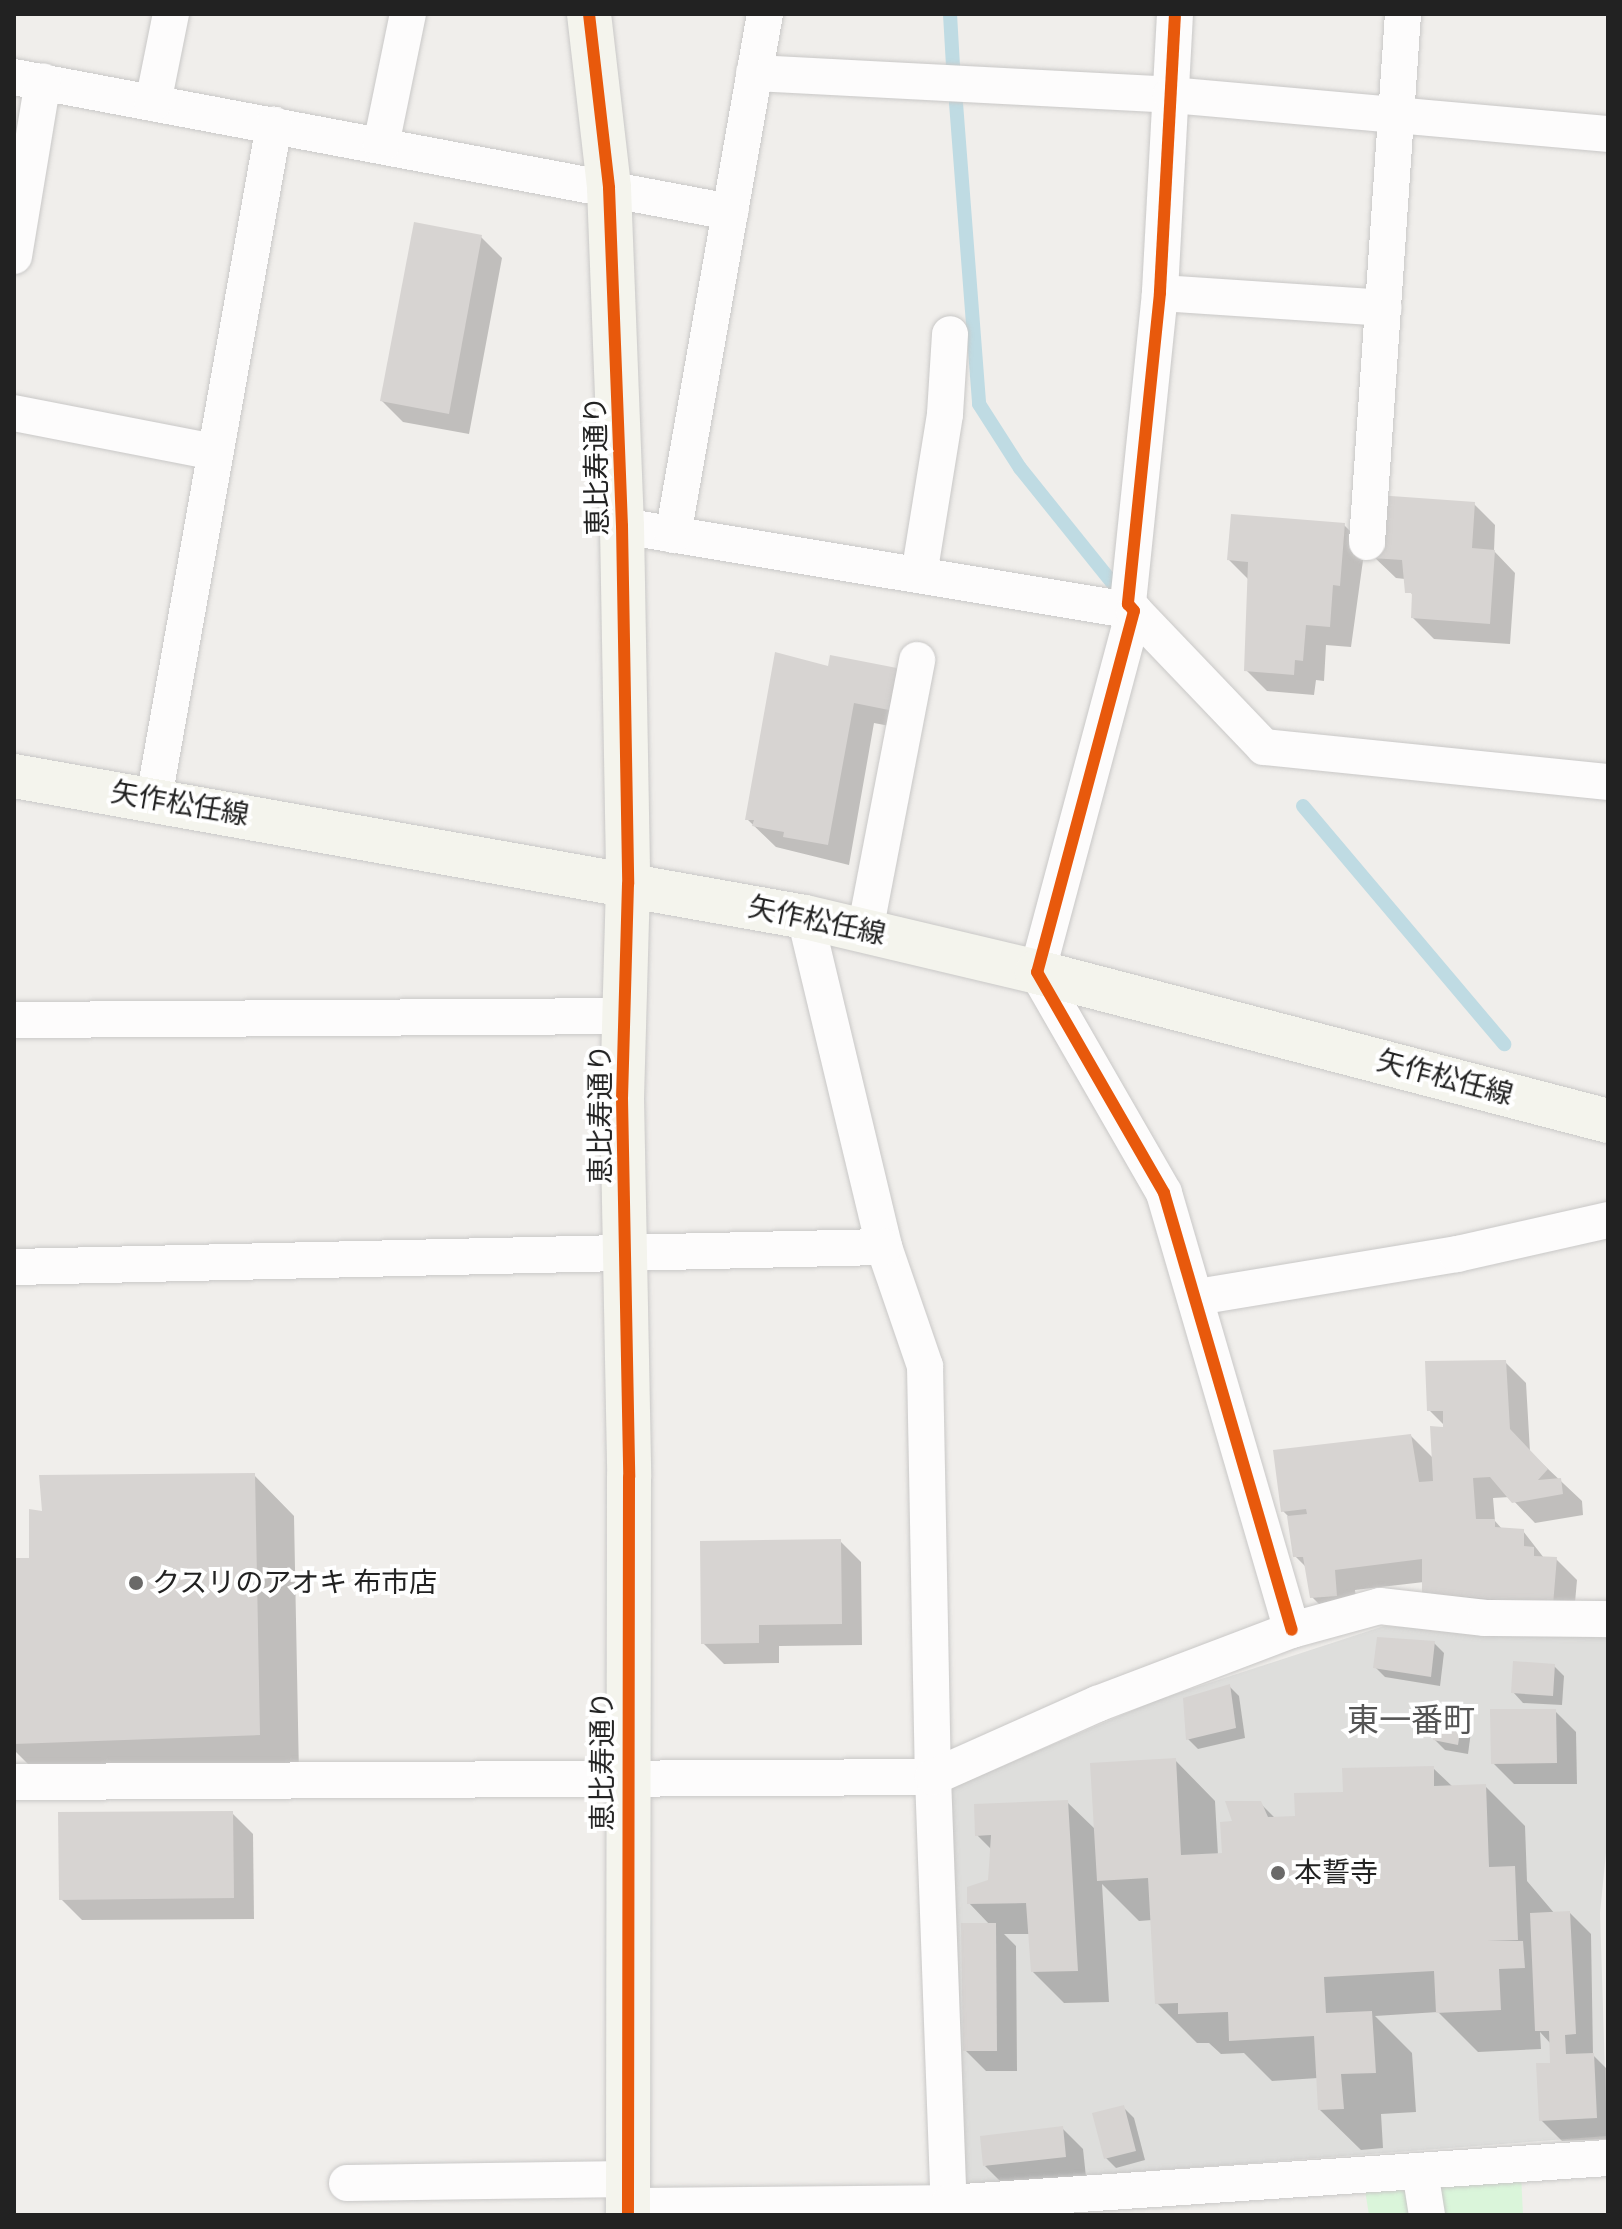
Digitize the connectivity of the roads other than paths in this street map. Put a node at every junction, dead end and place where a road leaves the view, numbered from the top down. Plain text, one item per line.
1 (171, 14) edge
2 (408, 14) edge
3 (589, 14) edge
4 (765, 14) edge
5 (1175, 14) edge
6 (1403, 14) edge
7 (754, 73) junction
8 (28, 79) edge
9 (1171, 95) junction
10 (153, 103) junction
11 (1397, 115) junction
12 (274, 125) junction
13 (1608, 134) edge
14 (381, 145) junction
15 (609, 188) junction
16 (730, 212) junction
17 (14, 256) edge
18 (1160, 293) junction
19 (1383, 308) junction
20 (950, 334) dead end
21 (14, 413) edge
22 (215, 452) junction
23 (622, 526) junction
24 (673, 535) junction
25 (1367, 542) dead end
26 (919, 575) junction
27 (1134, 611) junction
28 (917, 660) dead end
29 (14, 776) edge
30 (1608, 782) edge
31 (154, 798) junction
32 (628, 884) junction
33 (805, 917) junction
34 (865, 931) junction
35 (1037, 972) junction
36 (626, 1016) junction
37 (14, 1020) edge
38 (1608, 1121) edge
39 (1608, 1220) edge
40 (884, 1247) junction
41 (627, 1251) junction
42 (14, 1267) edge
43 (1197, 1297) junction
44 (1608, 1619) edge
45 (1292, 1630) junction
46 (933, 1777) junction
47 (626, 1781) junction
48 (14, 1782) edge
49 (1608, 2158) edge
50 (1420, 2171) junction
51 (347, 2183) dead end
52 (628, 2200) edge
53 (949, 2209) edge
54 (1427, 2215) edge

1 - 10 street
2 - 14 street
3 - 15 street, 恵比寿通り
4 - 7 street
5 - 9 street
6 - 11 street
7 - 9 street
7 - 16 street
8 - 10 street
8 - 17 street
9 - 11 street
9 - 18 street
10 - 12 street
11 - 13 street
11 - 19 street
12 - 14 street
12 - 22 street
14 - 15 street
15 - 16 street
15 - 23 street, 恵比寿通り
16 - 24 street
18 - 19 street
18 - 27 street
19 - 25 street
20 - 26 street
21 - 22 street
22 - 31 street
23 - 24 street
23 - 32 street, 恵比寿通り
24 - 26 street
26 - 27 street
27 - 30 street
27 - 35 street
28 - 34 street
29 - 31 street, 矢作松任線
31 - 32 street, 矢作松任線
32 - 33 street, 矢作松任線
32 - 36 street, 恵比寿通り
33 - 34 street, 矢作松任線
33 - 40 street
34 - 35 street, 矢作松任線
35 - 38 street, 矢作松任線
35 - 43 street
36 - 37 street
36 - 41 street, 恵比寿通り
39 - 43 street
40 - 41 street
40 - 46 street
41 - 42 street
41 - 47 street, 恵比寿通り
43 - 45 street
44 - 45 street
45 - 46 street
46 - 47 street
46 - 53 street
47 - 48 street
47 - 52 street, 恵比寿通り
49 - 50 street
50 - 53 street
50 - 54 street
51 - 52 street
52 - 53 street

